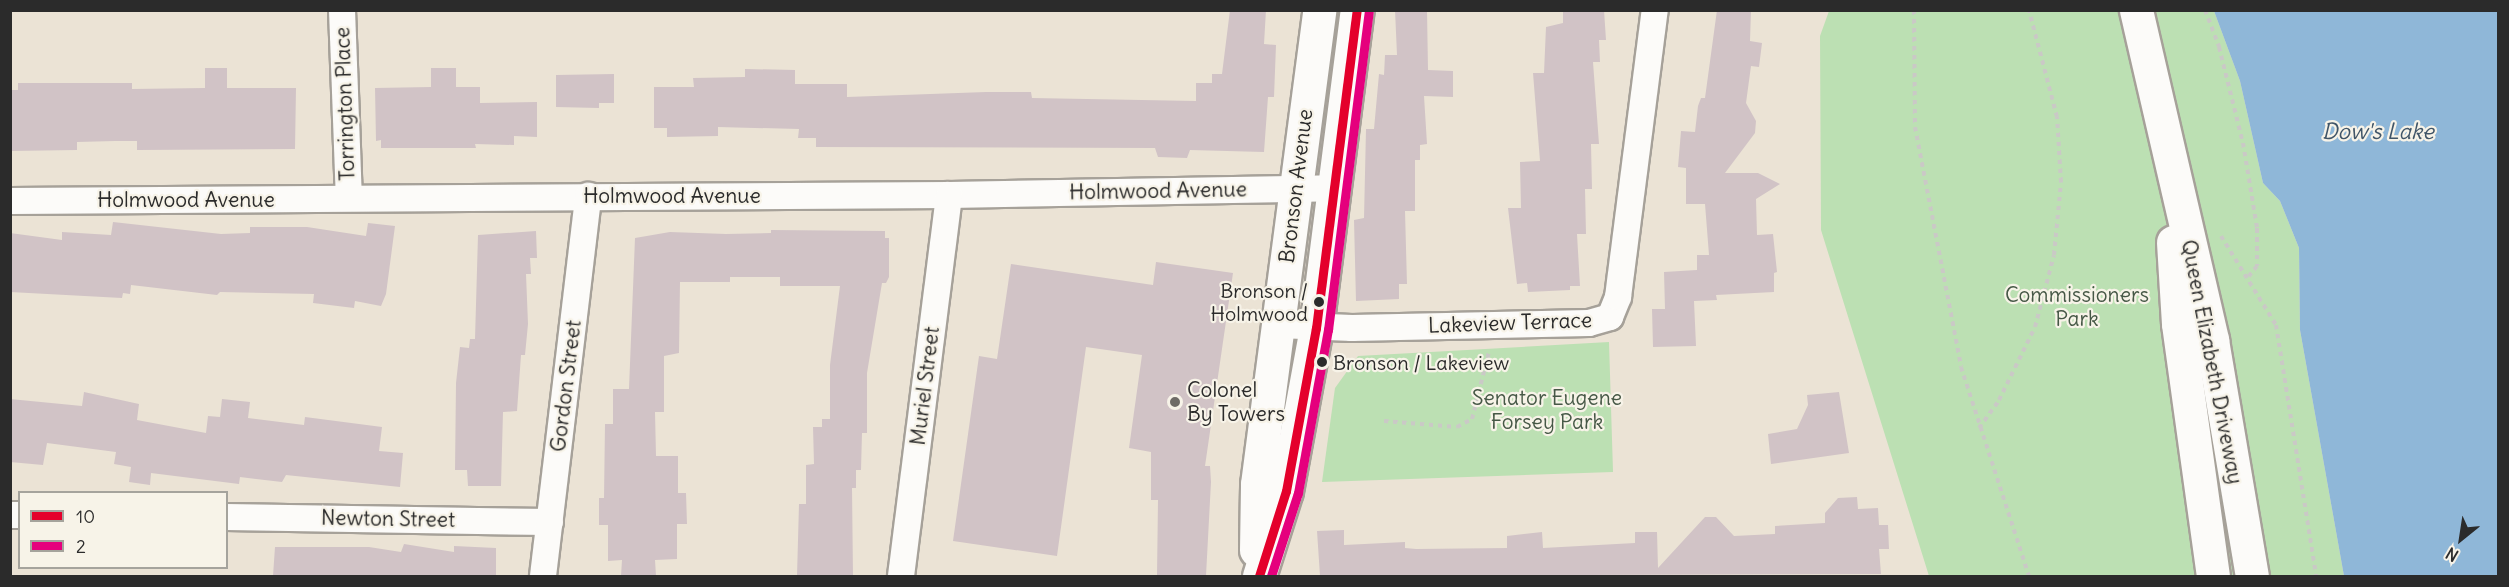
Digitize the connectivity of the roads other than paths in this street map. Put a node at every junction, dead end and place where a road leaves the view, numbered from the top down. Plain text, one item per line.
1 (342, 10) edge
2 (1319, 10) edge
3 (1357, 10) edge
4 (1655, 10) edge
5 (2136, 10) edge
6 (2166, 148) junction
7 (1294, 188) junction
8 (1334, 188) junction
9 (949, 195) junction
10 (588, 196) junction
11 (349, 198) junction
12 (10, 201) edge
13 (1280, 324) junction
14 (1316, 328) junction
15 (228, 517) edge
16 (550, 522) junction
17 (543, 576) edge
18 (901, 576) edge
19 (1257, 576) edge
20 (2213, 576) edge
21 (2252, 576) edge

1 - 11 street, Torrington Place
2 - 7 main road, Bronson Avenue
3 - 8 main road, Bronson Avenue
4 - 14 street, Lakeview Terrace
5 - 6 main road, Queen Elizabeth Driveway
6 - 20 main road, Queen Elizabeth Driveway
6 - 21 main road, Queen Elizabeth Driveway
7 - 8 street, Holmwood Avenue
7 - 9 street, Holmwood Avenue
7 - 13 main road, Bronson Avenue
8 - 14 main road, Bronson Avenue
9 - 10 street, Holmwood Avenue
9 - 18 street, Muriel Street
10 - 11 street, Holmwood Avenue
10 - 16 street, Gordon Street
11 - 12 street, Holmwood Avenue
13 - 14 street, Lakeview Terrace
13 - 19 main road, Bronson Avenue
14 - 19 main road, Bronson Avenue
15 - 16 street, Newton Street
16 - 17 street, Gordon Street

